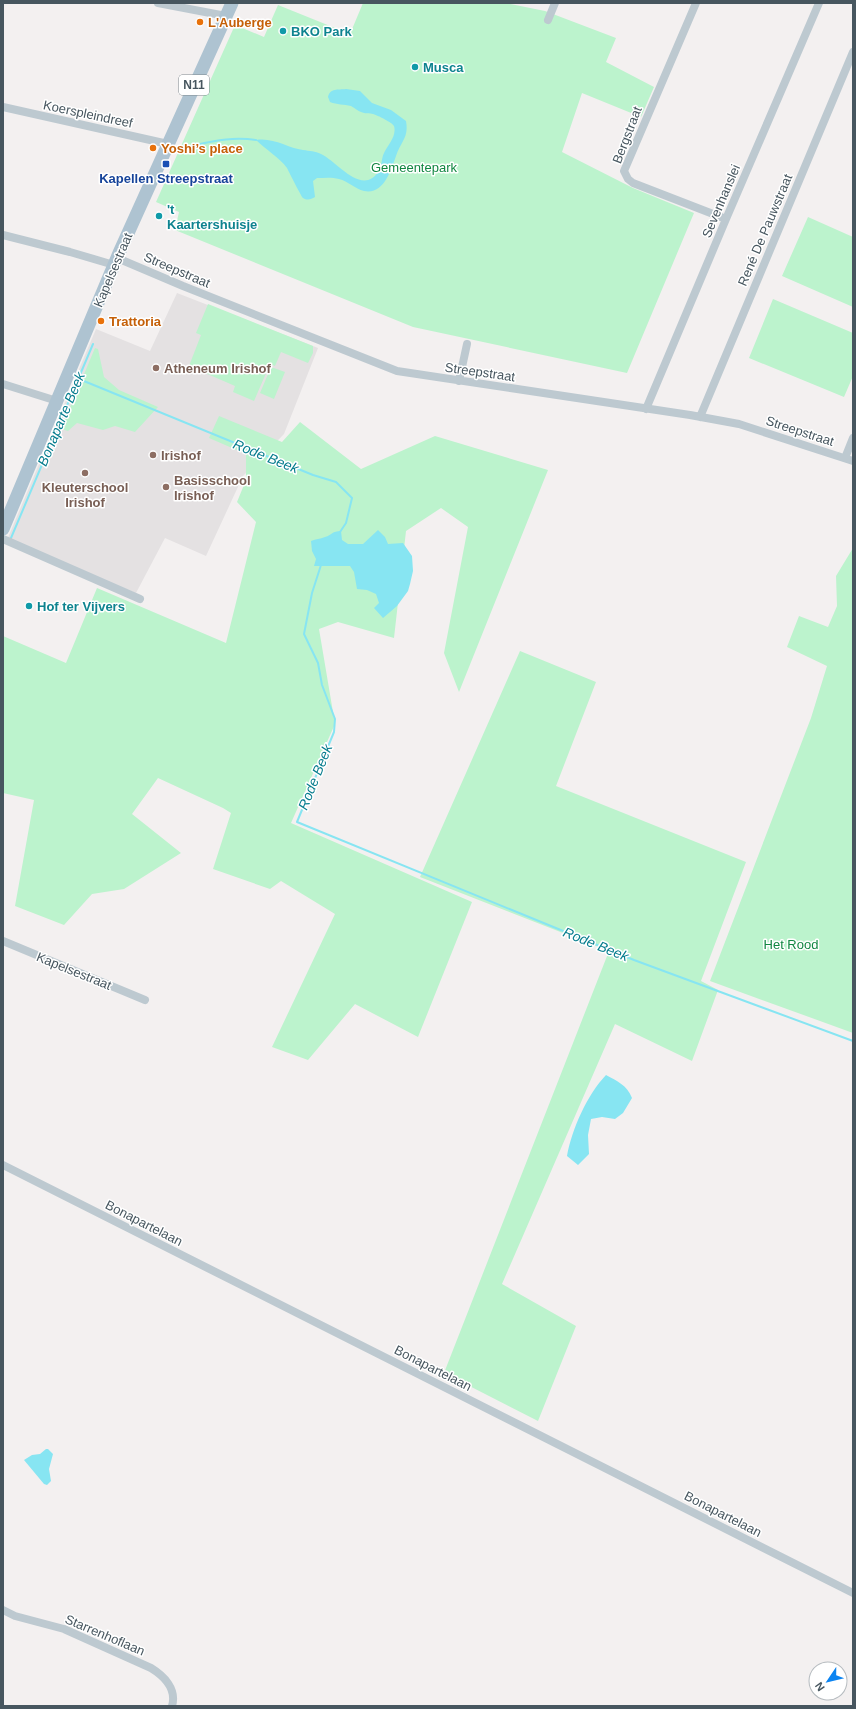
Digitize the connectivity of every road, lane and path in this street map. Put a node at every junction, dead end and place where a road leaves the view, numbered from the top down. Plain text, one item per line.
1 (158, 3) edge
2 (232, 3) edge
3 (555, 3) edge
4 (696, 3) edge
5 (819, 3) edge
6 (226, 16) junction
7 (548, 20) dead end
8 (853, 52) edge
9 (3, 107) edge
10 (168, 144) junction
11 (726, 219) junction
12 (3, 235) edge
13 (116, 262) junction
14 (467, 344) dead end
15 (459, 381) junction
16 (3, 384) edge
17 (56, 401) junction
18 (646, 409) junction
19 (700, 417) junction
20 (853, 438) edge
21 (845, 458) junction
22 (853, 461) edge
23 (5, 520) edge
24 (3, 539) edge
25 (140, 598) dead end
26 (3, 941) edge
27 (145, 1000) dead end
28 (3, 1165) edge
29 (853, 1593) edge
30 (3, 1610) edge
31 (172, 1706) edge

1 - 6 street
2 - 6 main road, N11
3 - 7 street
4 - 11 street, Bergstraat
5 - 11 street, Sevenhanslei
6 - 10 main road, N11
8 - 19 street, René De Pauwstraat
9 - 10 street, Koerspleindreef
10 - 13 main road, Kapelsestraat / N11
11 - 18 street, Sevenhanslei
12 - 13 street, Streepstraat
13 - 15 street, Streepstraat
13 - 17 main road, Kapelsestraat / N11
14 - 15 street
15 - 18 street, Streepstraat
16 - 17 street
17 - 23 main road, Kapelsestraat / N11
18 - 19 street, Streepstraat
19 - 21 street, Streepstraat
20 - 21 street
21 - 22 street, Streepstraat
24 - 25 street
26 - 27 street, Kapelsestraat
28 - 29 street, Bonapartelaan
30 - 31 street, Starrenhoflaan

